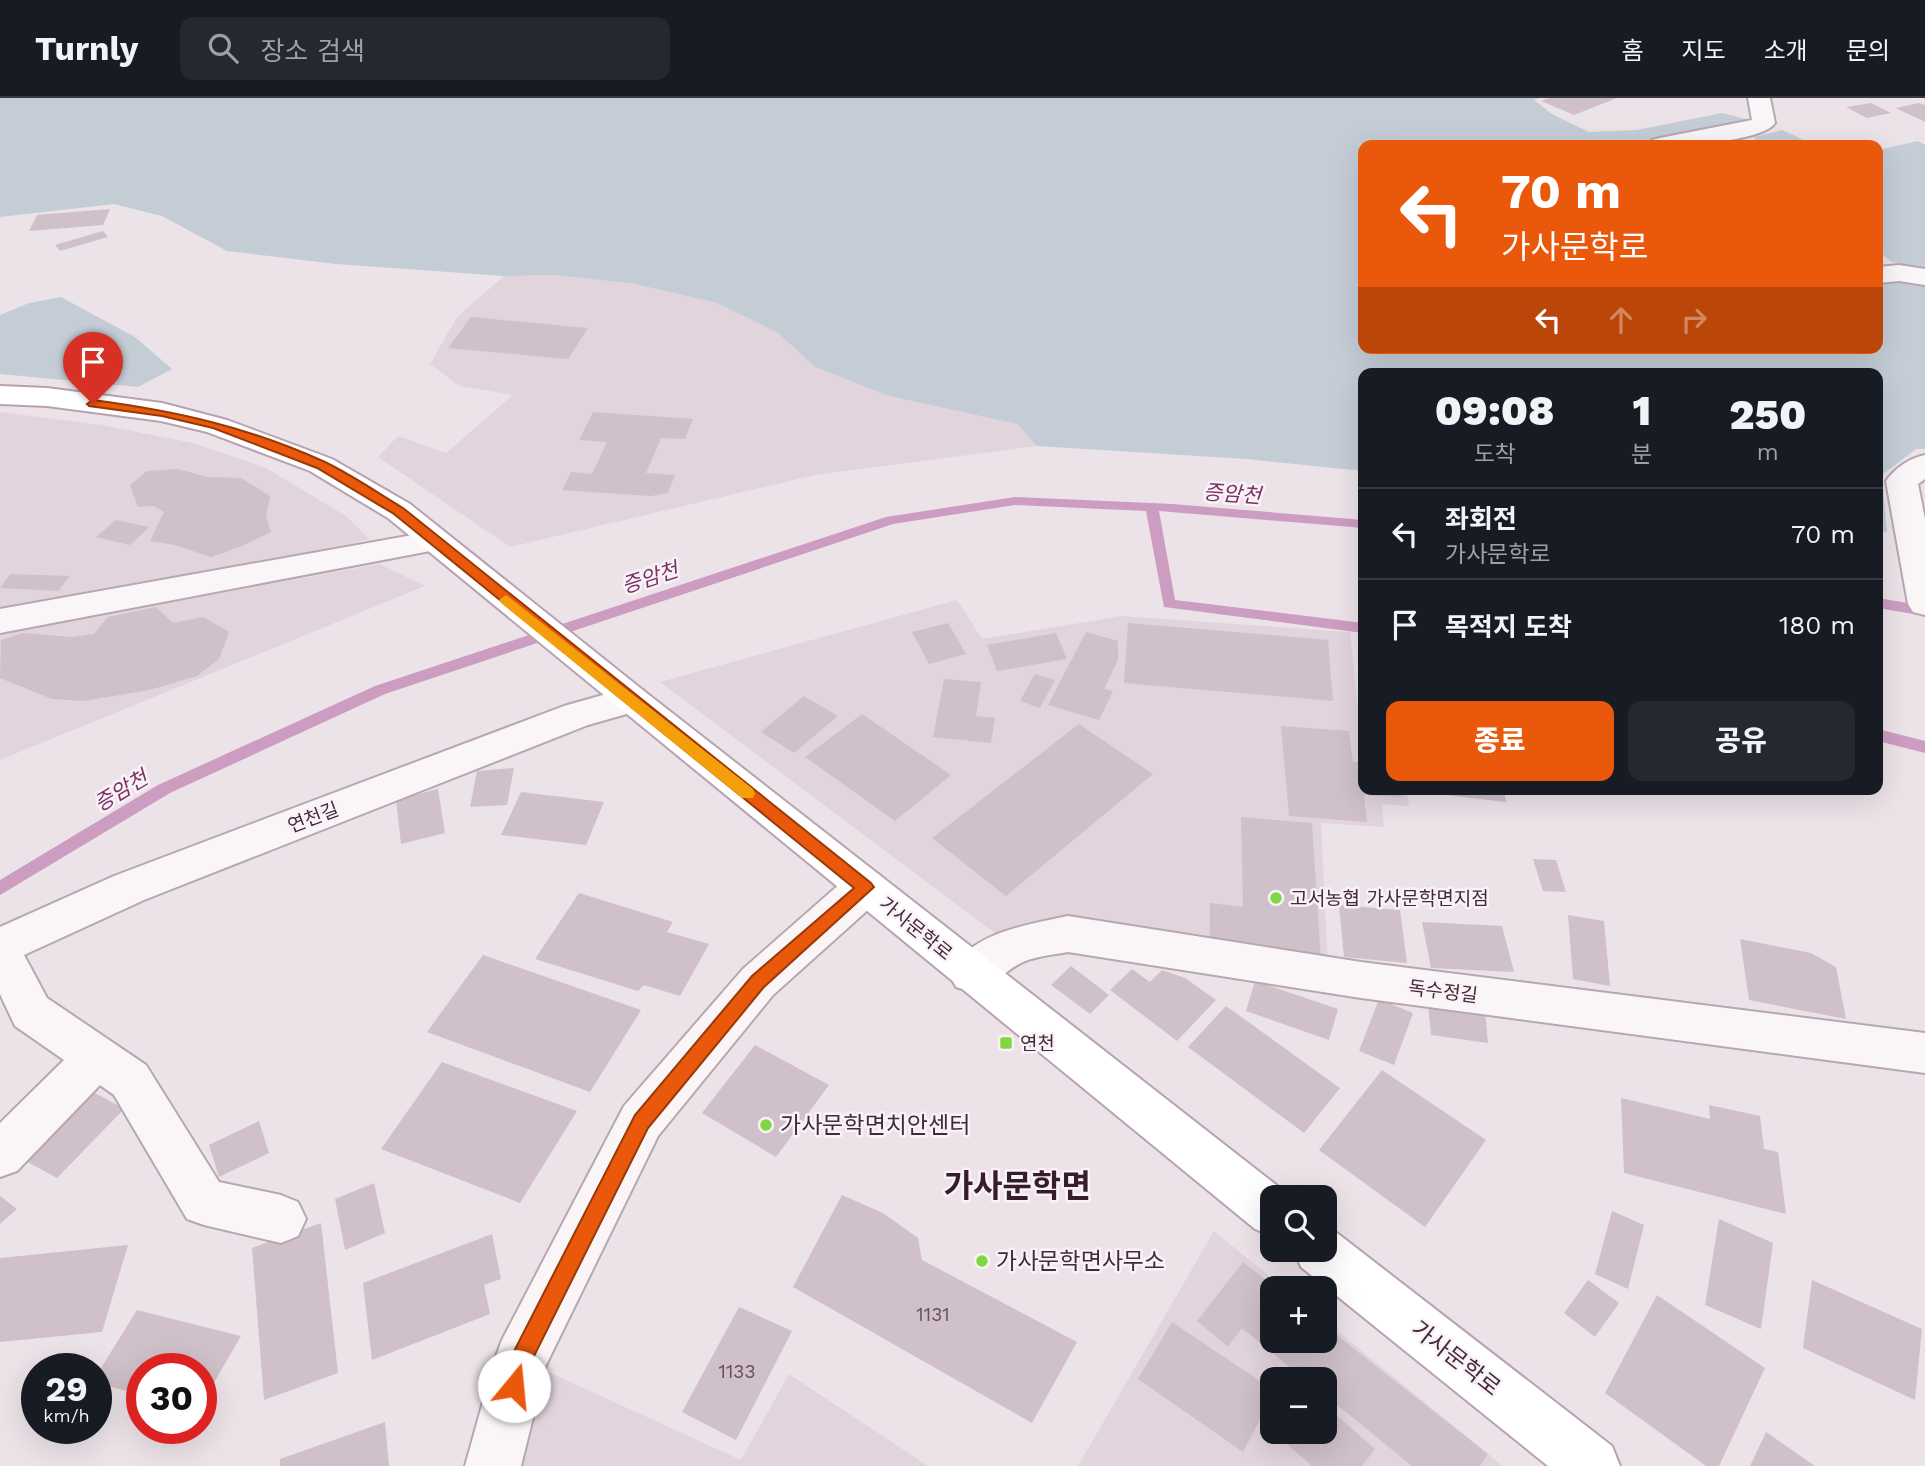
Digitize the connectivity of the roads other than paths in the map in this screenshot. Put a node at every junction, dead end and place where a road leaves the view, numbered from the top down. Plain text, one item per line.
1 (1759, 98) edge
2 (1688, 140) edge
3 (1883, 275) edge
4 (1925, 277) edge
5 (0, 395) edge
6 (1925, 464) edge
7 (435, 541) junction
8 (1925, 604) edge
9 (0, 621) edge
10 (625, 695) junction
11 (865, 887) junction
12 (0, 948) edge
13 (971, 974) junction
14 (1925, 1053) edge
15 (98, 1057) junction
16 (0, 1155) edge
17 (1260, 1203) edge
18 (281, 1219) dead end
19 (1334, 1262) edge
20 (493, 1466) edge
21 (1592, 1466) edge

1 - 2 street
3 - 4 street
5 - 7 main road, 가사문학로
6 - 8 street
7 - 9 street
7 - 10 main road, 가사문학로
10 - 11 main road, 가사문학로
10 - 12 street, 연천길
11 - 13 main road, 가사문학로
11 - 20 street
12 - 15 street, 연천길
13 - 14 street, 독수정길
13 - 17 main road, 가사문학로
15 - 16 street
15 - 18 street, 연천길
19 - 21 main road, 가사문학로

